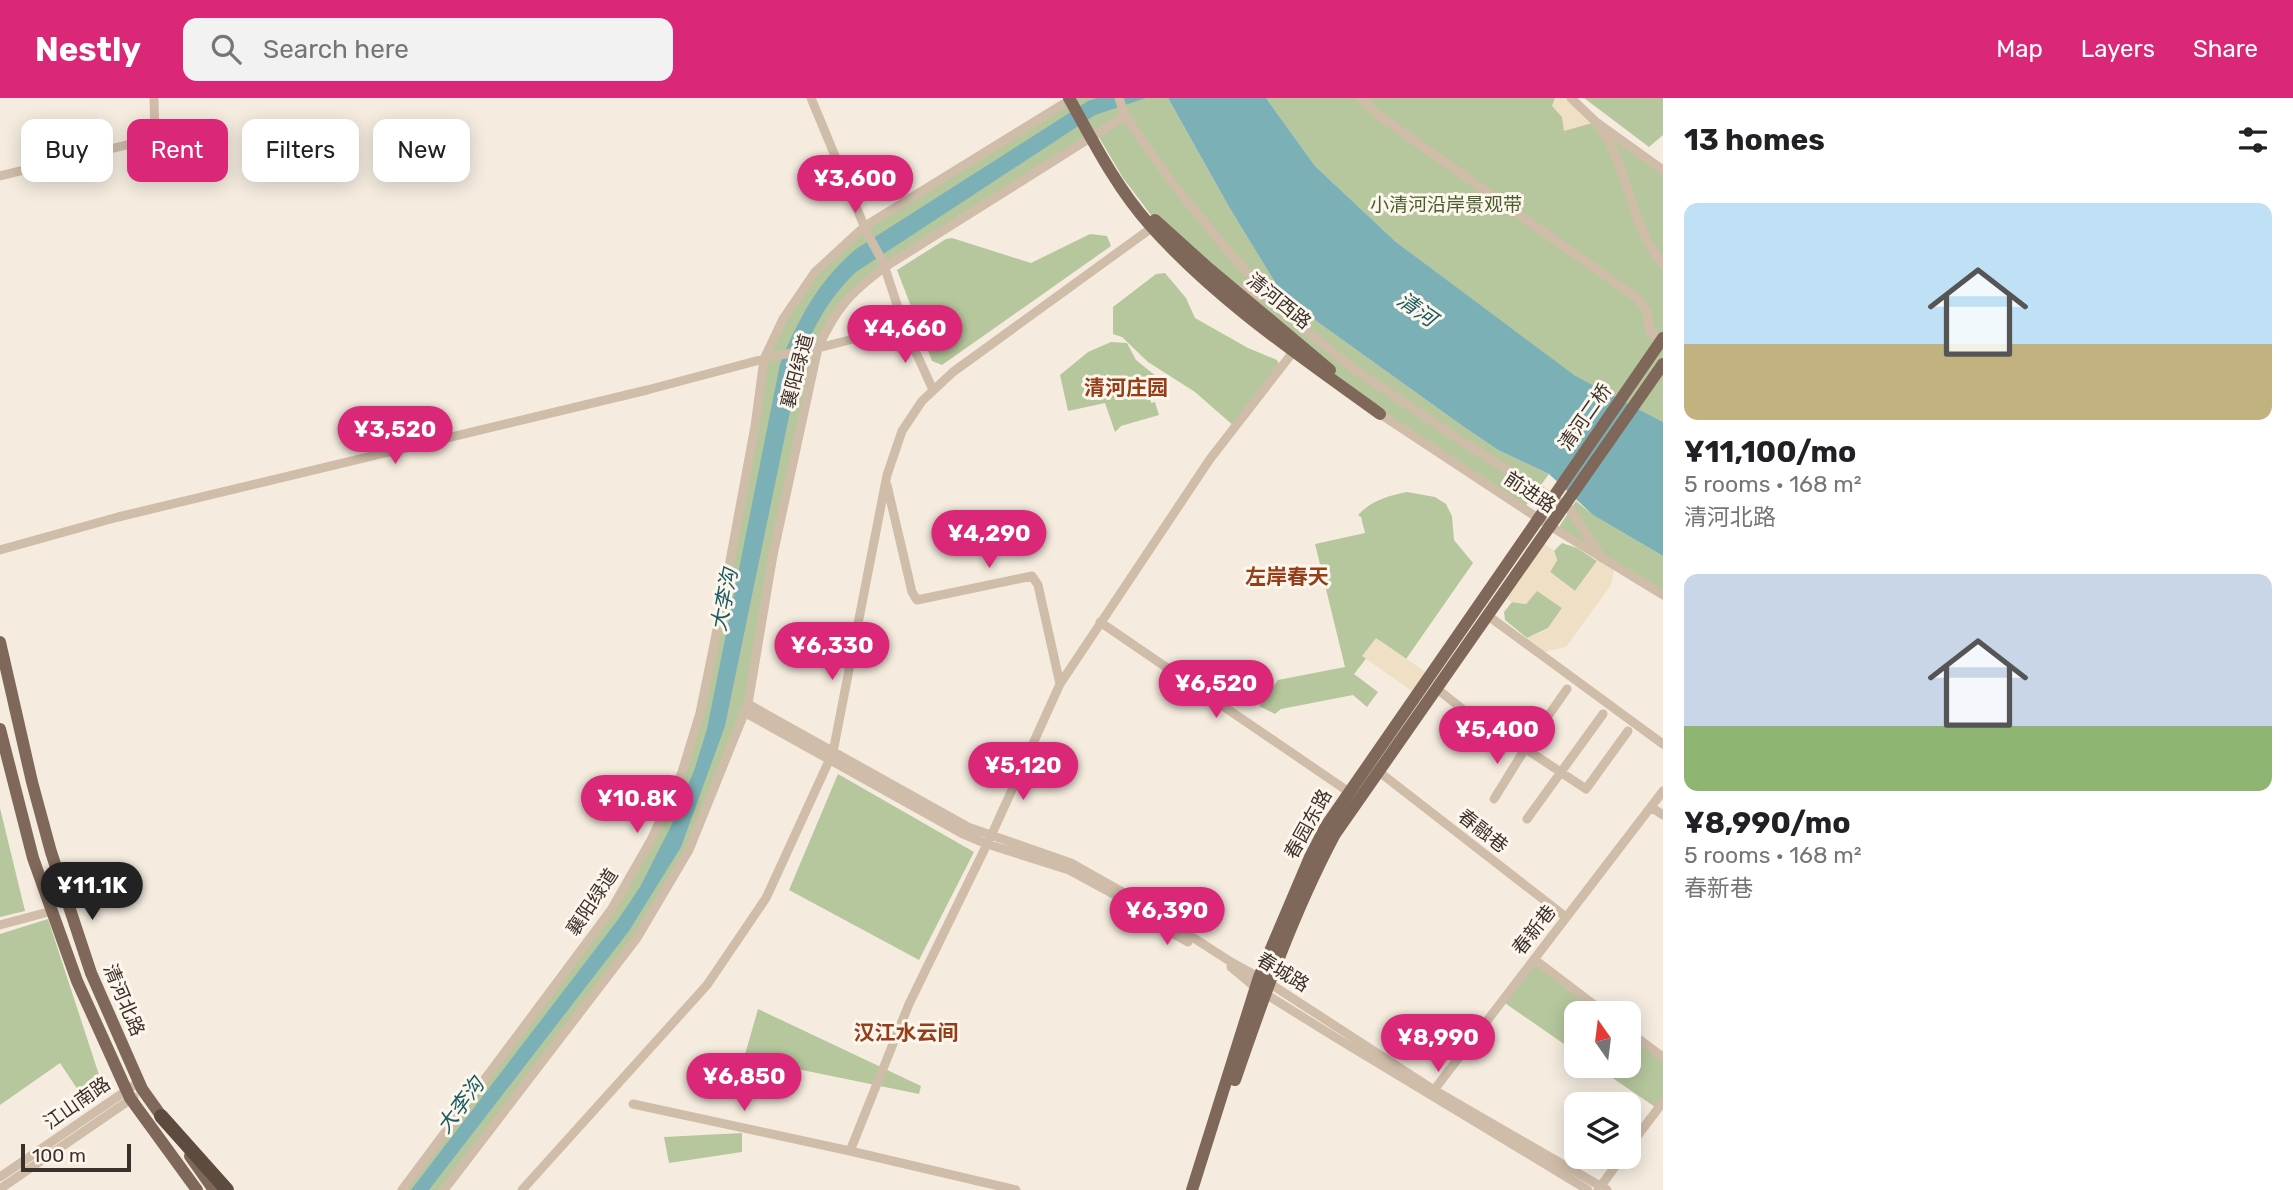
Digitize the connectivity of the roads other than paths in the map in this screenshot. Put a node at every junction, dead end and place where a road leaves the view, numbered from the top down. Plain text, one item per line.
1 (154, 98) edge
2 (811, 98) edge
3 (1119, 98) edge
4 (1361, 98) edge
5 (1571, 98) edge
6 (1073, 100) edge
7 (1124, 113) junction
8 (1596, 122) junction
9 (1092, 133) junction
10 (1641, 154) junction
11 (1620, 169) junction
12 (1663, 170) edge
13 (0, 176) edge
14 (1155, 223) junction
15 (865, 226) junction
16 (884, 265) junction
17 (1663, 265) edge
18 (1231, 287) junction
19 (1273, 300) junction
20 (904, 326) junction
21 (1663, 340) edge
22 (818, 348) junction
23 (1293, 352) junction
24 (764, 359) junction
25 (1663, 363) edge
26 (933, 390) junction
27 (1380, 414) junction
28 (886, 480) junction
29 (1539, 518) junction
30 (1550, 526) junction
31 (0, 550) edge
32 (1602, 558) junction
33 (1663, 595) edge
34 (1487, 615) junction
35 (1100, 622) junction
36 (0, 642) edge
37 (4, 672) edge
38 (1060, 684) junction
39 (1436, 688) junction
40 (1567, 689) dead end
41 (6, 690) edge
42 (746, 708) junction
43 (1603, 714) dead end
44 (0, 729) edge
45 (1628, 731) dead end
46 (1663, 744) edge
47 (1525, 749) junction
48 (831, 756) junction
49 (1378, 771) junction
50 (1561, 773) junction
51 (1349, 792) junction
52 (1663, 792) edge
53 (1494, 799) dead end
54 (1651, 807) junction
55 (1663, 815) edge
56 (1527, 819) dead end
57 (989, 840) junction
58 (52, 911) junction
59 (1566, 918) junction
60 (0, 925) edge
61 (1534, 959) junction
62 (1262, 985) junction
63 (1589, 1001) edge
64 (1642, 1042) edge
65 (1663, 1057) edge
66 (141, 1086) junction
67 (1434, 1090) junction
68 (129, 1095) junction
69 (633, 1104) dead end
70 (1661, 1108) edge
71 (161, 1116) joint
72 (1641, 1132) edge
73 (850, 1151) junction
74 (1614, 1169) edge
75 (0, 1177) edge
76 (0, 1189) edge
77 (222, 1189) edge
78 (1602, 1189) edge
79 (197, 1190) edge
80 (402, 1190) edge
81 (444, 1190) edge
82 (522, 1190) edge
83 (1016, 1190) edge
84 (1192, 1190) edge
85 (1199, 1190) edge
86 (1588, 1190) edge

1 - 13 street
2 - 15 street
3 - 7 street
4 - 21 street
5 - 8 street
6 - 9 main road
6 - 15 street, 襄阳绿道
7 - 9 street, 襄阳绿道
7 - 19 street
8 - 10 street
8 - 11 street
9 - 14 main road
9 - 16 street, 襄阳绿道
10 - 11 street
10 - 12 street
11 - 17 street
14 - 18 main road, 清河西路
14 - 23 main road
14 - 26 street
15 - 16 street
15 - 24 street, 襄阳绿道
16 - 20 street
16 - 22 street, 襄阳绿道
18 - 19 street
18 - 27 main road, 清河西路
19 - 32 street
20 - 22 street
20 - 26 street
21 - 29 main road, 清河二桥, bridge
22 - 24 street
22 - 42 street, 襄阳绿道
23 - 27 main road
23 - 35 street
24 - 31 street
24 - 80 street, 襄阳绿道
25 - 30 main road, 清河二桥, bridge
26 - 28 street
27 - 29 street, 前进路
28 - 38 street
28 - 48 street
29 - 30 street, 前进路
29 - 51 main road, 春园东路
30 - 32 street, 前进路
30 - 34 main road, 春园东路
32 - 33 street, 前进路
34 - 39 main road, 春园东路
34 - 46 street
35 - 38 street
35 - 51 street
36 - 37 main road, 清河北路
37 - 41 main road, 清河北路
38 - 57 street
39 - 47 street
39 - 49 main road, 春园东路
40 - 47 street
41 - 66 main road, 清河北路
42 - 48 street, 春城路
42 - 81 street, 襄阳绿道
43 - 50 street
44 - 58 main road, 清河北路
45 - 50 street
47 - 50 street
47 - 53 street
48 - 57 street, 春城路
48 - 82 street
49 - 59 street, 春融巷
49 - 62 main road, 春园东路
50 - 56 street
51 - 62 main road, 春园东路
52 - 54 street, 春新巷
54 - 55 street
54 - 59 street, 春新巷
57 - 62 street, 春城路
57 - 73 street
58 - 60 street
58 - 68 main road, 清河北路
59 - 61 street, 春新巷
61 - 63 street
61 - 67 street, 春新巷
62 - 67 street, 春城路
62 - 84 main road, 春园东路
62 - 85 main road, 春园东路
62 - 86 street, 春城路
64 - 65 street
66 - 68 street, 江山南路
66 - 71 main road, 清河北路
67 - 78 street, 春城路
68 - 75 street, 江山南路
68 - 76 street, 江山南路
68 - 79 main road, 清河北路
69 - 73 street
70 - 72 street
71 - 77 highway
73 - 83 street
74 - 78 street

